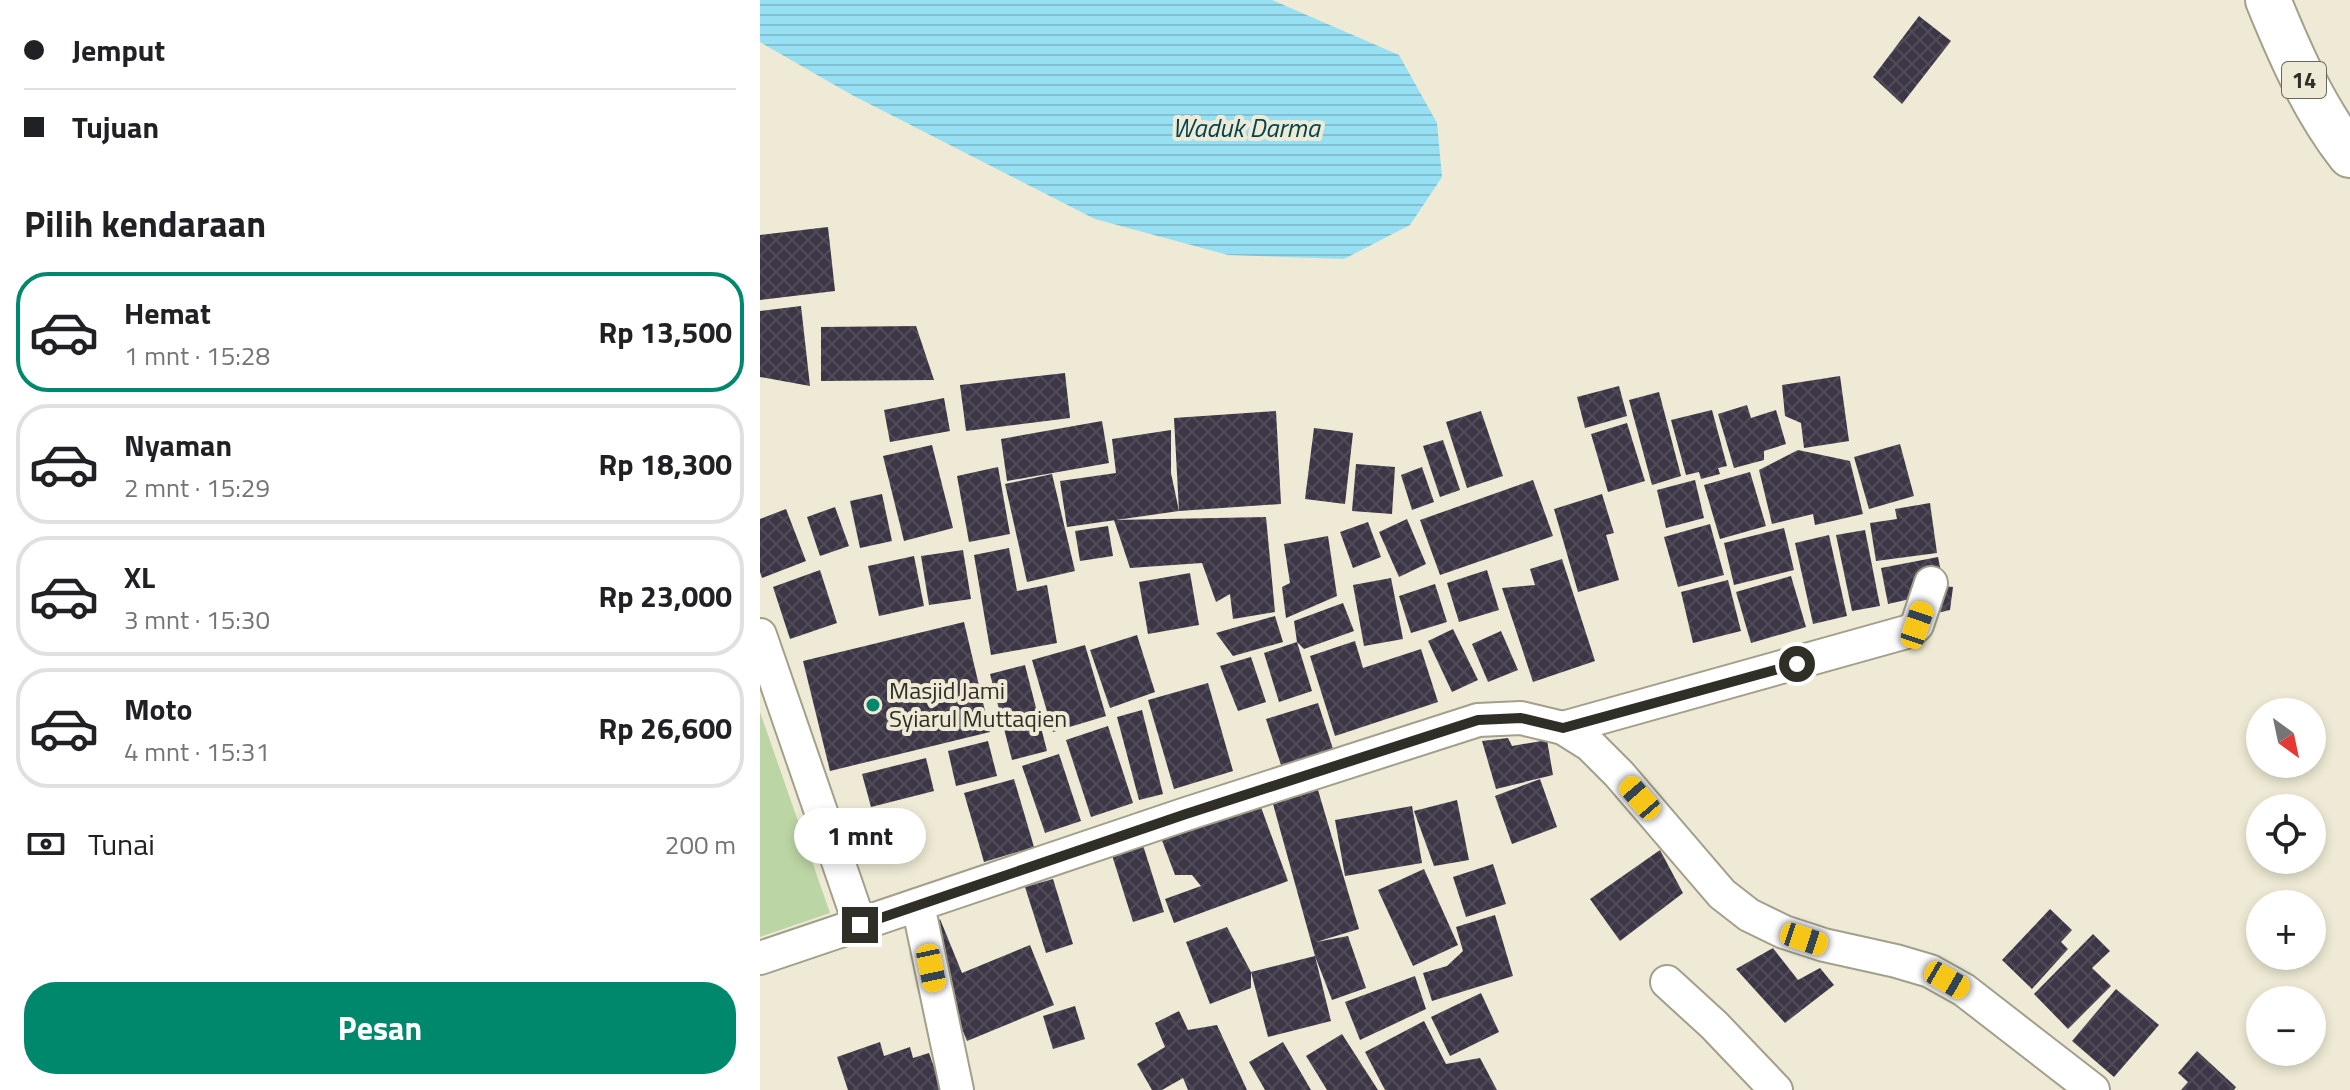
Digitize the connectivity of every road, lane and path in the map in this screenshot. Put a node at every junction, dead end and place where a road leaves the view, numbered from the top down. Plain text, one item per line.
1 (2268, 0) edge
2 (2350, 155) edge
3 (1931, 583) dead end
4 (760, 635) edge
5 (1563, 728) junction
6 (918, 905) junction
7 (860, 925) junction
8 (760, 958) edge
9 (1667, 982) dead end
10 (957, 1090) edge
11 (1776, 1090) edge
12 (2093, 1090) edge

1 - 2 highway, 14
3 - 5 street
4 - 7 street
5 - 6 street
5 - 12 street
6 - 7 street
6 - 10 street
7 - 8 street
9 - 11 street

